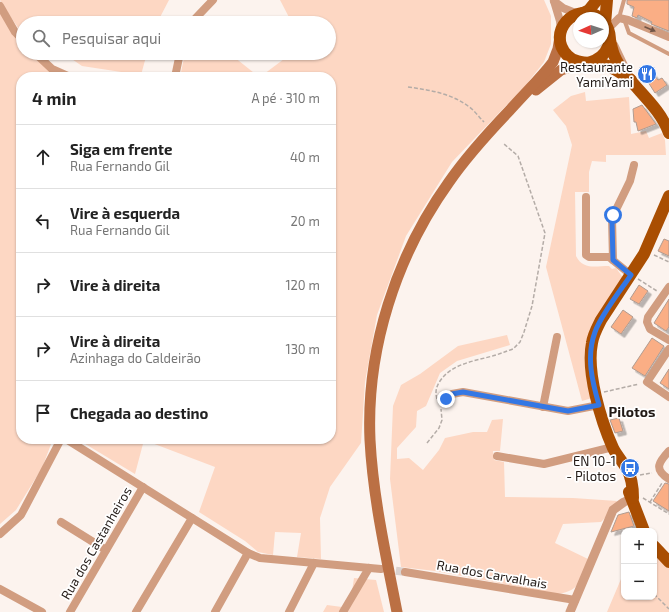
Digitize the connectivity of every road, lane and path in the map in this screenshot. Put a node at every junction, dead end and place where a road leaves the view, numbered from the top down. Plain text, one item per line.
1 (213, 0) edge
2 (554, 0) edge
3 (597, 0) edge
4 (607, 0) edge
5 (624, 0) edge
6 (0, 6) edge
7 (577, 12) edge
8 (583, 12) edge
9 (607, 12) edge
10 (198, 16) edge
11 (573, 16) edge
12 (622, 18) junction
13 (609, 26) edge
14 (16, 33) edge
15 (560, 34) junction
16 (669, 37) edge
17 (609, 38) edge
18 (606, 48) edge
19 (669, 54) edge
20 (42, 60) edge
21 (179, 60) edge
22 (585, 63) junction
23 (59, 72) edge
24 (176, 72) edge
25 (631, 80) junction
26 (408, 87) dead end
27 (484, 122) dead end
28 (669, 133) edge
29 (504, 144) dead end
30 (634, 165) dead end
31 (669, 196) edge
32 (586, 197) dead end
33 (645, 251) junction
34 (613, 260) junction
35 (669, 262) edge
36 (631, 275) junction
37 (669, 287) edge
38 (664, 295) junction
39 (557, 337) dead end
40 (669, 340) edge
41 (669, 349) edge
42 (647, 382) junction
43 (669, 397) edge
44 (597, 399) junction
45 (442, 402) junction
46 (543, 407) junction
47 (427, 443) dead end
48 (58, 444) edge
49 (74, 444) edge
50 (613, 446) junction
51 (669, 451) edge
52 (497, 456) dead end
53 (668, 478) edge
54 (143, 487) junction
55 (638, 498) junction
56 (650, 502) junction
57 (669, 514) edge
58 (192, 518) junction
59 (61, 522) dead end
60 (643, 528) edge
61 (0, 534) edge
62 (657, 549) edge
63 (106, 550) junction
64 (248, 553) junction
65 (669, 562) edge
66 (314, 563) junction
67 (370, 568) junction
68 (381, 569) tunnel mouth
69 (405, 572) tunnel mouth
70 (0, 589) edge
71 (657, 597) edge
72 (575, 600) junction
73 (669, 609) edge
74 (36, 611) edge
75 (70, 612) edge
76 (136, 612) edge
77 (215, 612) edge
78 (289, 612) edge
79 (343, 612) edge
80 (397, 612) edge
81 (402, 612) edge
82 (570, 612) edge

1 - 10 street
2 - 7 street
2 - 15 street
3 - 8 main road
4 - 9 main road
5 - 12 lane
6 - 14 street
11 - 15 main road
12 - 13 street
12 -> 16 street
12 - 19 lane
15 - 22 main road
15 - 80 main road
17 - 25 main road
18 - 22 main road
20 - 23 street
21 - 24 street
22 - 25 main road
22 - 81 main road
25 - 28 main road
26 - 27 path
29 - 45 path
30 - 34 street
31 - 33 main road
32 - 34 street
33 - 35 path
33 - 36 main road
34 - 36 street
36 - 38 path
36 - 44 main road
37 - 38 street
38 - 40 street
39 - 46 street
41 - 42 street
42 - 43 street
42 - 44 path
44 - 46 street
44 - 50 main road
45 - 46 street
45 - 47 path
48 - 61 street
49 - 54 street
50 - 52 street
50 - 55 main road
51 - 53 street
53 - 56 path
54 - 58 street
54 - 63 street, Rua dos Castanheiros
55 - 56 path
55 - 60 main road
55 - 72 street
56 - 57 path
58 - 64 street
58 - 76 street
59 - 63 street
62 - 65 main road
63 - 75 street, Rua dos Castanheiros
64 - 66 street
64 - 77 street
66 - 67 street
66 - 78 street
67 - 68 street
67 - 79 street
69 - 72 street, Rua dos Carvalhais
70 - 74 street
71 - 73 path
72 - 82 street

